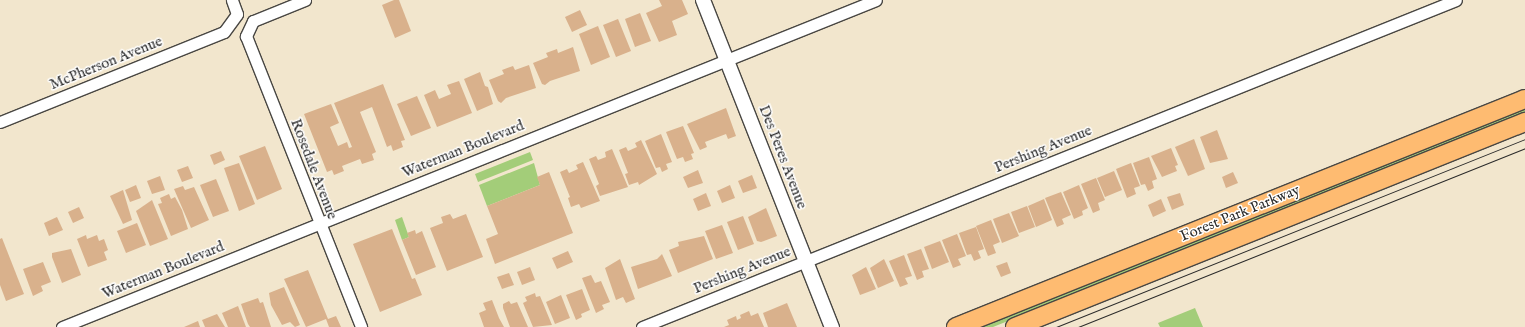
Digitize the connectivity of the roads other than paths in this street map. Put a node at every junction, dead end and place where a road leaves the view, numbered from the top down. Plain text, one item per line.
1 (232, 0) edge
2 (304, 0) edge
3 (703, 0) edge
4 (876, 0) edge
5 (1456, 0) edge
6 (726, 60) junction
7 (1525, 99) edge
8 (0, 122) edge
9 (1525, 122) edge
10 (319, 222) junction
11 (806, 261) junction
12 (62, 327) edge
13 (361, 327) edge
14 (642, 327) edge
15 (832, 327) edge
16 (956, 327) edge
17 (1015, 327) edge

1 - 8 street, McPherson Avenue
2 - 10 street, Rosedale Avenue
3 - 6 street, Des Peres Avenue
4 - 6 street, Waterman Boulevard
5 - 11 street, Pershing Avenue
6 - 10 street, Waterman Boulevard
6 - 11 street, Des Peres Avenue
7 - 16 main road, Forest Park Parkway
9 - 17 main road, Forest Park Parkway
10 - 12 street, Waterman Boulevard
10 - 13 street, Rosedale Avenue
11 - 14 street, Pershing Avenue
11 - 15 street, Des Peres Avenue

